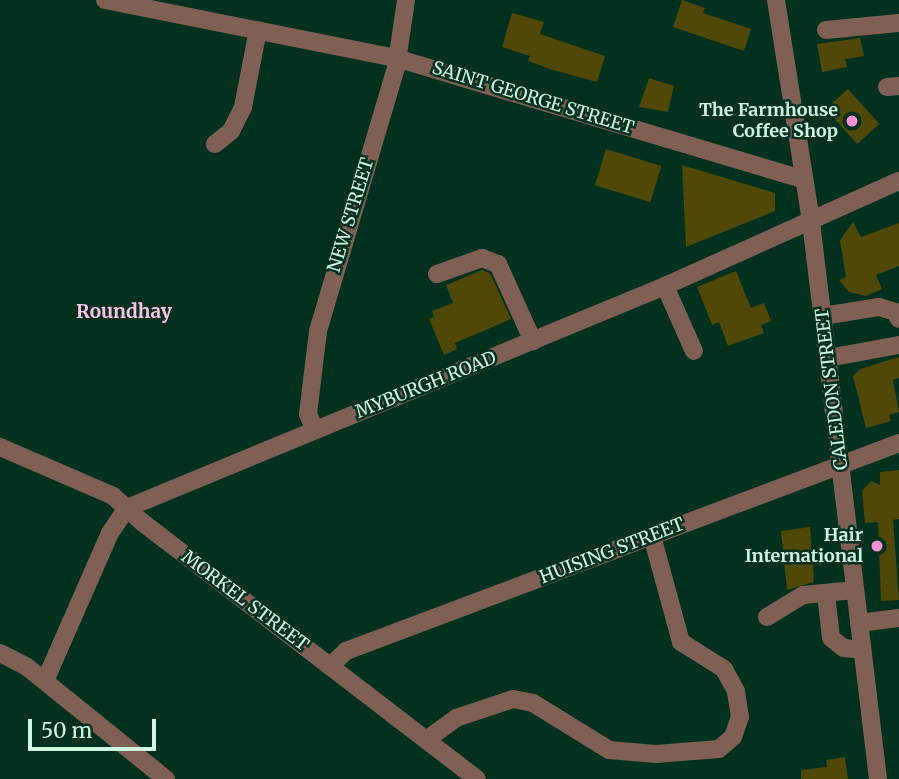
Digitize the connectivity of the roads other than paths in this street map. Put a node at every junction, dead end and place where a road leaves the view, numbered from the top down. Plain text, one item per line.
1 (105, 0) edge
2 (406, 0) edge
3 (776, 0) edge
4 (899, 23) edge
5 (258, 30) junction
6 (826, 30) dead end
7 (396, 58) junction
8 (215, 144) dead end
9 (804, 180) junction
10 (899, 181) edge
11 (811, 222) junction
12 (437, 274) dead end
13 (665, 286) junction
14 (823, 316) junction
15 (899, 319) edge
16 (533, 341) junction
17 (899, 345) edge
18 (694, 351) dead end
19 (828, 358) junction
20 (316, 430) junction
21 (899, 443) edge
22 (0, 447) edge
23 (841, 464) junction
24 (127, 508) junction
25 (652, 536) junction
26 (855, 590) junction
27 (826, 594) junction
28 (767, 617) dead end
29 (899, 618) edge
30 (859, 623) junction
31 (862, 650) junction
32 (0, 653) edge
33 (330, 666) junction
34 (45, 681) junction
35 (426, 740) junction
36 (166, 779) edge
37 (477, 779) edge
38 (878, 779) edge

1 - 5 street, SAINT GEORGE STREET
2 - 7 street, NEW STREET
3 - 9 street, CALEDON STREET
4 - 6 street
5 - 7 street, SAINT GEORGE STREET
5 - 8 street
7 - 9 street, SAINT GEORGE STREET
7 - 20 street, NEW STREET
9 - 11 street, CALEDON STREET
10 - 11 street, MYBURGH ROAD
11 - 13 street, MYBURGH ROAD
11 - 14 street, CALEDON STREET
12 - 16 street
13 - 16 street, MYBURGH ROAD
13 - 18 street
14 - 15 street
14 - 19 street, CALEDON STREET
16 - 20 street, MYBURGH ROAD
17 - 19 street
19 - 23 street, CALEDON STREET
20 - 24 street, MYBURGH ROAD
21 - 23 street, HUISING STREET
22 - 24 street, MORKEL STREET
23 - 25 street, HUISING STREET
23 - 26 street, CALEDON STREET
24 - 33 street, MORKEL STREET
24 - 34 street
25 - 33 street, HUISING STREET
25 - 35 street
26 - 27 street
26 - 30 street, CALEDON STREET
27 - 28 street
27 - 31 street
29 - 30 street
30 - 31 street, CALEDON STREET
31 - 38 street, CALEDON STREET
32 - 34 street
33 - 35 street, MORKEL STREET
34 - 36 street
35 - 37 street, MORKEL STREET

